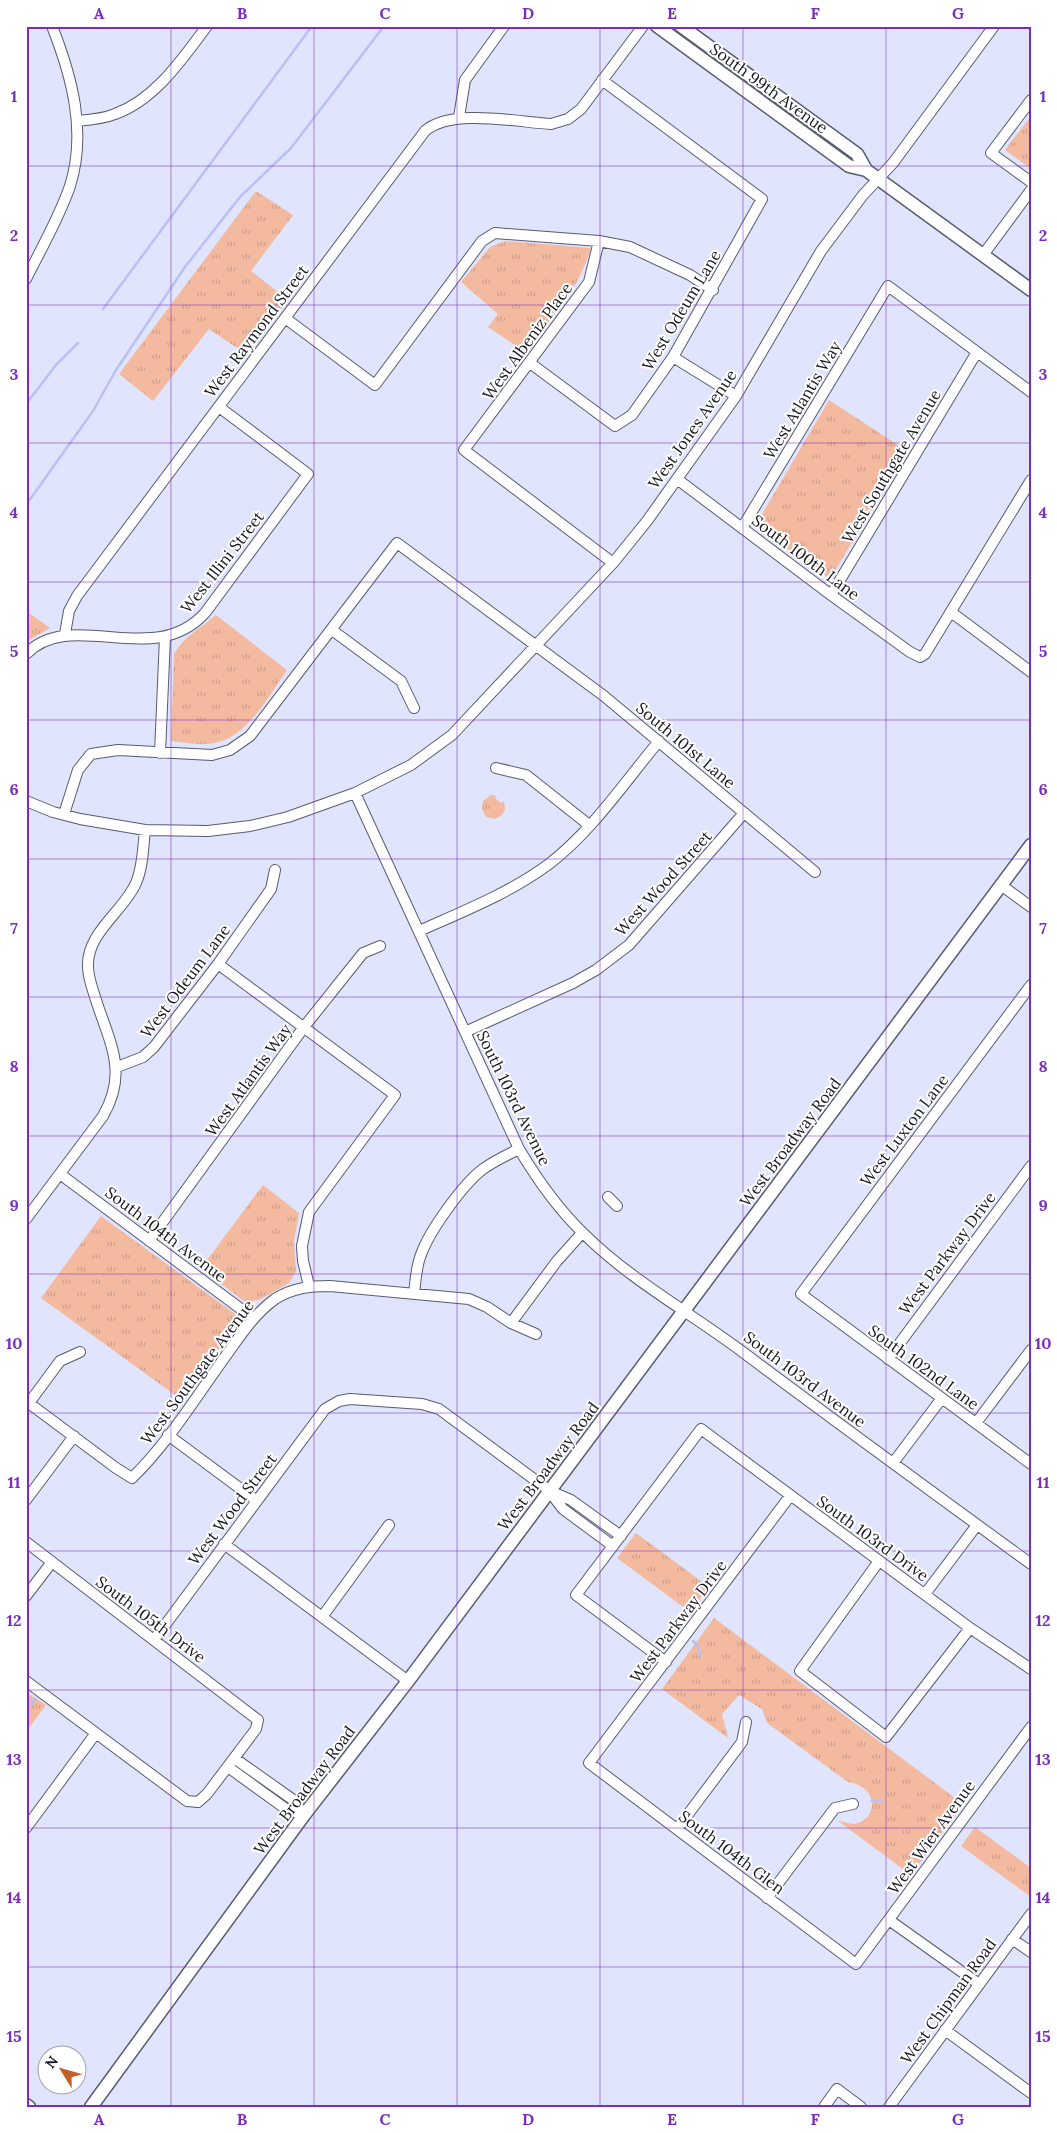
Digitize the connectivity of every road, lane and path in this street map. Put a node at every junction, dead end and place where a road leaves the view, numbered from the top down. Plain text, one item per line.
1 (52, 26) edge
2 (207, 26) edge
3 (504, 26) edge
4 (643, 26) edge
5 (657, 26) edge
6 (681, 26) edge
7 (994, 26) edge
8 (602, 80) junction
9 (1031, 100) edge
10 (459, 117) junction
11 (77, 121) junction
12 (866, 170) junction
13 (877, 178) junction
14 (1031, 182) edge
15 (1031, 190) edge
16 (599, 241) junction
17 (983, 255) junction
18 (26, 279) edge
19 (713, 290) junction
20 (1031, 290) edge
21 (285, 318) junction
22 (977, 352) junction
23 (673, 357) junction
24 (530, 363) junction
25 (1031, 392) edge
26 (736, 396) junction
27 (219, 407) junction
28 (677, 479) junction
29 (1031, 480) edge
30 (742, 528) junction
31 (613, 563) junction
32 (831, 595) junction
33 (951, 612) junction
34 (332, 630) junction
35 (65, 634) junction
36 (165, 637) junction
37 (536, 644) junction
38 (26, 654) edge
39 (1031, 672) edge
40 (414, 708) dead end
41 (659, 742) junction
42 (160, 753) junction
43 (496, 768) dead end
44 (355, 793) junction
45 (26, 801) edge
46 (744, 813) junction
47 (64, 814) junction
48 (589, 825) junction
49 (145, 830) junction
50 (1031, 845) edge
51 (275, 870) dead end
52 (815, 872) dead end
53 (1001, 885) junction
54 (1031, 907) edge
55 (419, 931) junction
56 (380, 946) dead end
57 (218, 964) junction
58 (1031, 985) edge
59 (304, 1028) junction
60 (465, 1032) junction
61 (117, 1068) junction
62 (520, 1149) junction
63 (1031, 1166) edge
64 (60, 1174) junction
65 (608, 1197) dead end
66 (617, 1206) dead end
67 (26, 1219) edge
68 (582, 1233) junction
69 (148, 1241) junction
70 (309, 1286) junction
71 (414, 1293) junction
72 (801, 1294) joint
73 (685, 1310) junction
74 (253, 1318) junction
75 (511, 1323) junction
76 (536, 1334) dead end
77 (1031, 1350) edge
78 (80, 1352) dead end
79 (888, 1359) junction
80 (942, 1398) junction
81 (28, 1402) edge
82 (976, 1423) junction
83 (74, 1436) junction
84 (168, 1436) junction
85 (892, 1463) junction
86 (1031, 1464) edge
87 (550, 1491) junction
88 (790, 1496) junction
89 (26, 1500) edge
90 (257, 1501) junction
91 (390, 1525) dead end
92 (977, 1525) junction
93 (620, 1536) junction
94 (26, 1542) edge
95 (224, 1544) junction
96 (613, 1546) junction
97 (879, 1561) junction
98 (52, 1562) junction
99 (1031, 1564) edge
100 (925, 1594) junction
101 (26, 1596) edge
102 (322, 1617) junction
103 (970, 1628) junction
104 (154, 1640) junction
105 (666, 1662) junction
106 (1031, 1669) edge
107 (26, 1681) edge
108 (408, 1681) junction
109 (746, 1722) dead end
110 (1031, 1727) edge
111 (96, 1733) junction
112 (234, 1758) junction
113 (589, 1763) joint
114 (228, 1767) junction
115 (853, 1804) dead end
116 (304, 1815) junction
117 (26, 1828) edge
118 (677, 1829) junction
119 (767, 1898) junction
120 (1031, 1914) edge
121 (889, 1920) junction
122 (1012, 1939) junction
123 (1031, 1952) edge
124 (856, 1964) joint
125 (979, 1984) junction
126 (945, 2030) junction
127 (1031, 2093) edge
128 (92, 2107) edge
129 (824, 2107) edge
130 (861, 2107) edge
131 (889, 2107) edge

1 - 11 street
2 - 11 street
3 - 10 street
4 - 8 street
5 - 12 main road, South 99th Avenue
6 - 12 main road, South 99th Avenue
7 - 13 street, West Jones Avenue
8 - 10 street, West Raymond Street
8 - 19 street, West Odeum Lane
9 - 14 street
10 - 21 street, West Raymond Street
11 - 18 street
12 - 13 main road, South 99th Avenue
13 - 17 main road, South 99th Avenue
13 - 26 street, West Jones Avenue
15 - 17 street
16 - 19 street
16 - 21 street
16 - 24 street, West Albeniz Place
17 - 20 main road, South 99th Avenue
19 - 23 street, West Odeum Lane
21 - 27 street, West Raymond Street
22 - 25 street
22 - 30 street, West Atlantis Way
22 - 32 street, West Southgate Avenue
23 - 24 street, West Odeum Lane
23 - 26 street
24 - 31 street, West Albeniz Place
26 - 28 street, West Jones Avenue
27 - 35 street, West Raymond Street
27 - 36 street, West Illini Street
28 - 30 street, South 100th Lane
28 - 31 street, West Jones Avenue
29 - 33 street
30 - 32 street, South 100th Lane
31 - 37 street, West Jones Avenue
32 - 33 street, South 100th Lane
33 - 39 street
34 - 37 street, South 101st Lane
34 - 40 street
34 - 42 street
35 - 36 street, West Illini Street
35 - 38 street
36 - 42 street
37 - 41 street, South 101st Lane
37 - 44 street, West Jones Avenue
41 - 46 street, South 101st Lane
41 - 48 street
42 - 47 street
43 - 48 street
44 - 49 street
44 - 55 street, South 103rd Avenue
45 - 47 street
46 - 52 street, South 101st Lane
46 - 60 street, West Wood Street
47 - 49 street
48 - 55 street
49 - 61 street
50 - 53 main road, West Broadway Road
51 - 57 street, West Odeum Lane
53 - 54 street
53 - 73 main road, West Broadway Road
55 - 60 street, South 103rd Avenue
56 - 59 street, West Atlantis Way
57 - 59 street
57 - 61 street, West Odeum Lane
58 - 72 street, West Luxton Lane
59 - 69 street, West Atlantis Way
59 - 70 street
60 - 62 street, South 103rd Avenue
61 - 64 street
62 - 68 street, South 103rd Avenue
62 - 71 street
63 - 79 street, West Parkway Drive
64 - 67 street
64 - 69 street, South 104th Avenue
65 - 66 street
68 - 73 street, South 103rd Avenue
68 - 75 street
69 - 74 street, South 104th Avenue
70 - 71 street
70 - 74 street, West Southgate Avenue
71 - 75 street
72 - 79 street, South 102nd Lane
73 - 85 street, South 103rd Avenue
73 - 87 main road, West Broadway Road
74 - 84 street, West Southgate Avenue
75 - 76 street
77 - 82 street
78 - 81 street
79 - 80 street, South 102nd Lane
80 - 82 street, South 102nd Lane
80 - 85 street
81 - 83 street
82 - 86 street, South 102nd Lane
83 - 84 street, West Southgate Avenue
83 - 89 street
84 - 90 street
85 - 92 street, South 103rd Avenue
87 - 90 street, West Wood Street
87 - 93 street
87 - 96 street
87 - 108 main road, West Broadway Road
88 - 93 street, South 103rd Drive
88 - 97 street, South 103rd Drive
88 - 105 street, West Parkway Drive
90 - 95 street, West Wood Street
91 - 102 street
92 - 99 street, South 103rd Avenue
92 - 100 street
93 - 96 street
94 - 98 street, South 105th Drive
95 - 102 street
95 - 104 street, West Wood Street
96 - 105 street
97 - 100 street, South 103rd Drive
97 - 103 street
98 - 101 street
98 - 104 street, South 105th Drive
100 - 103 street, South 103rd Drive
102 - 108 street
103 - 106 street, South 103rd Drive
104 - 112 street, South 105th Drive
105 - 113 street, West Parkway Drive
107 - 111 street
108 - 116 main road, West Broadway Road
109 - 118 street
110 - 121 street, West Wier Avenue
111 - 114 street
111 - 117 street
112 - 114 street
112 - 116 street
113 - 118 street, South 104th Glen
114 - 116 street
115 - 119 street
116 - 128 main road, West Broadway Road
118 - 119 street, South 104th Glen
119 - 124 street, South 104th Glen
120 - 122 street, West Chipman Road
121 - 124 street, West Wier Avenue
121 - 125 street
122 - 123 street
122 - 125 street, West Chipman Road
125 - 126 street, West Chipman Road
126 - 127 street
126 - 131 street, West Chipman Road
129 - 130 street

